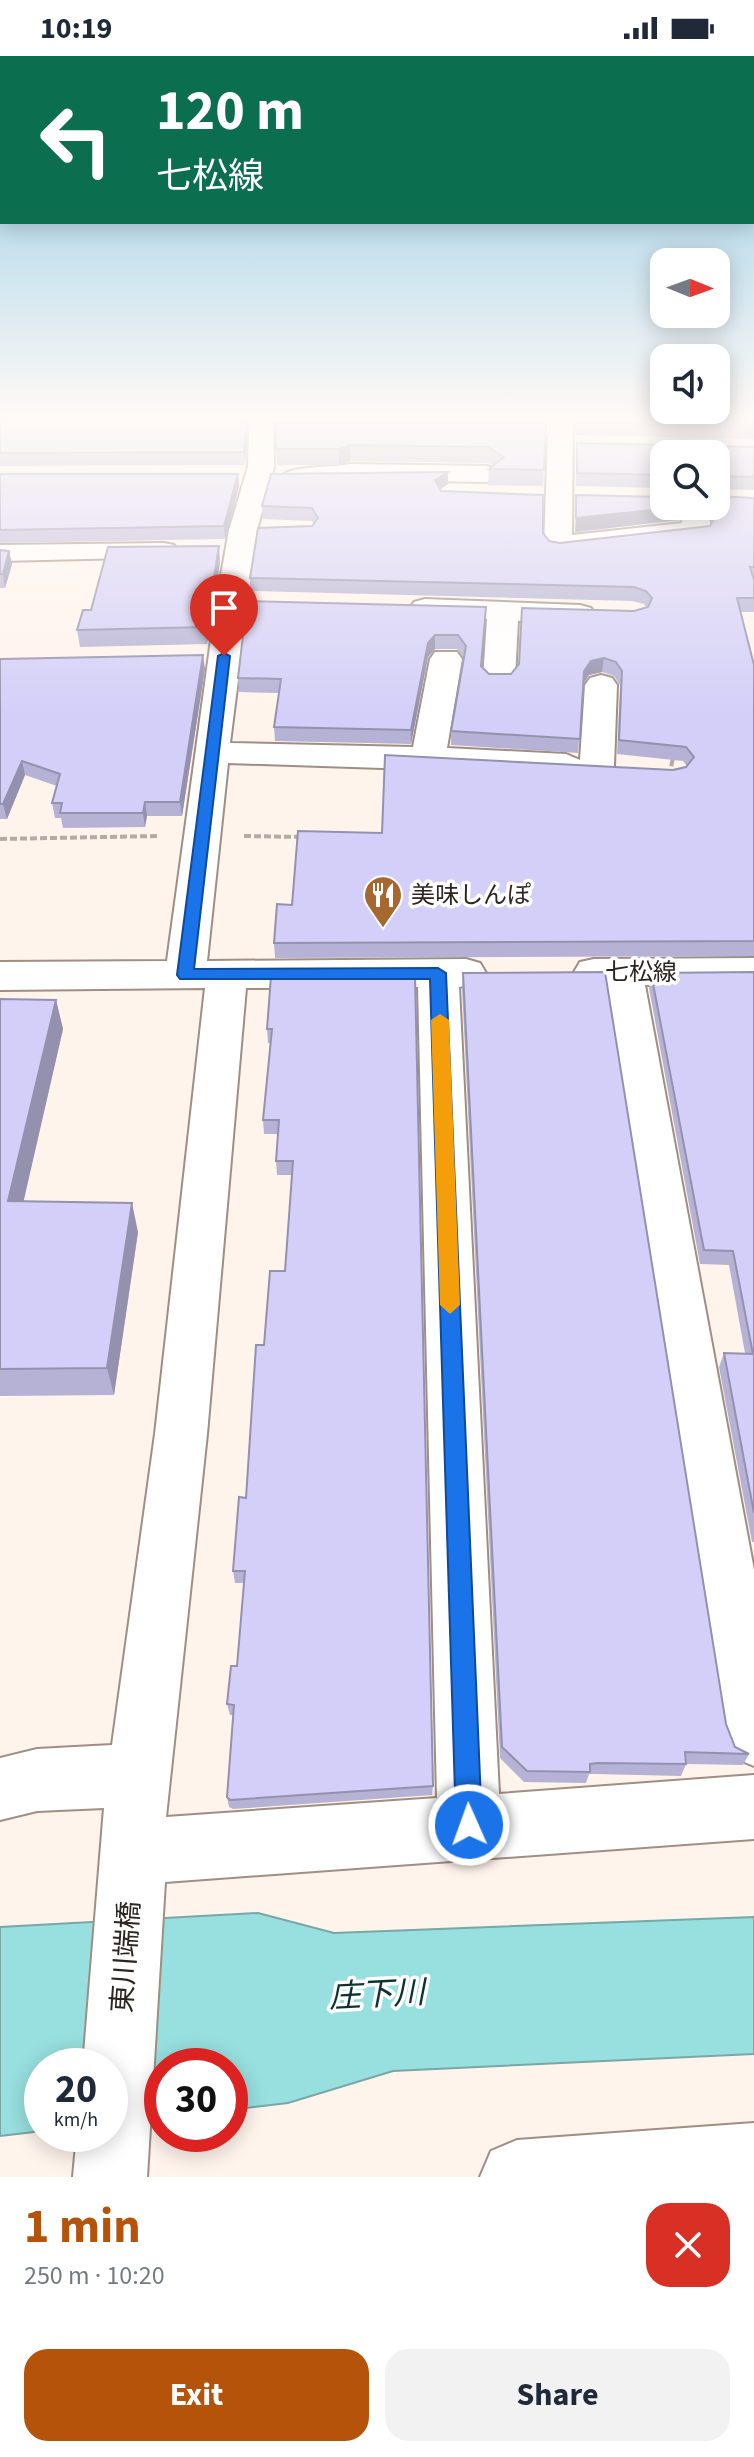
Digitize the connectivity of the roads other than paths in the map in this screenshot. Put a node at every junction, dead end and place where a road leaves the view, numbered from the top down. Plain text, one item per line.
1 (235, 516) edge
2 (558, 516) edge
3 (696, 520) edge
4 (231, 542) junction
5 (0, 553) edge
6 (398, 606) edge
7 (503, 612) junction
8 (607, 614) edge
9 (446, 659) dead end
10 (499, 678) edge
11 (601, 685) dead end
12 (213, 753) junction
13 (428, 757) junction
14 (754, 971) edge
15 (561, 972) edge
16 (623, 972) junction
17 (438, 973) junction
18 (500, 973) edge
19 (206, 975) junction
20 (0, 976) edge
21 (754, 1735) edge
22 (142, 1775) junction
23 (0, 1789) edge
24 (754, 1807) edge
25 (469, 1825) junction
26 (131, 1866) junction
27 (754, 2160) edge
28 (559, 2175) edge
29 (110, 2177) edge

1 - 4 street, 東川端橋
2 - 3 street
4 - 5 street
4 - 12 street, 東川端橋
6 - 7 street
7 - 8 street
7 - 10 street
9 - 13 street
11 - 13 street
12 - 13 street
12 - 19 street, 東川端橋
14 - 16 street, 七松線
15 - 16 street, 七松線
16 - 21 street
17 - 18 street
17 - 19 street
17 - 25 street
19 - 20 street
19 - 22 street, 東川端橋
22 - 23 street
22 - 26 street, 東川端橋
24 - 25 street
25 - 26 street
26 - 29 street, 東川端橋
27 - 28 street

